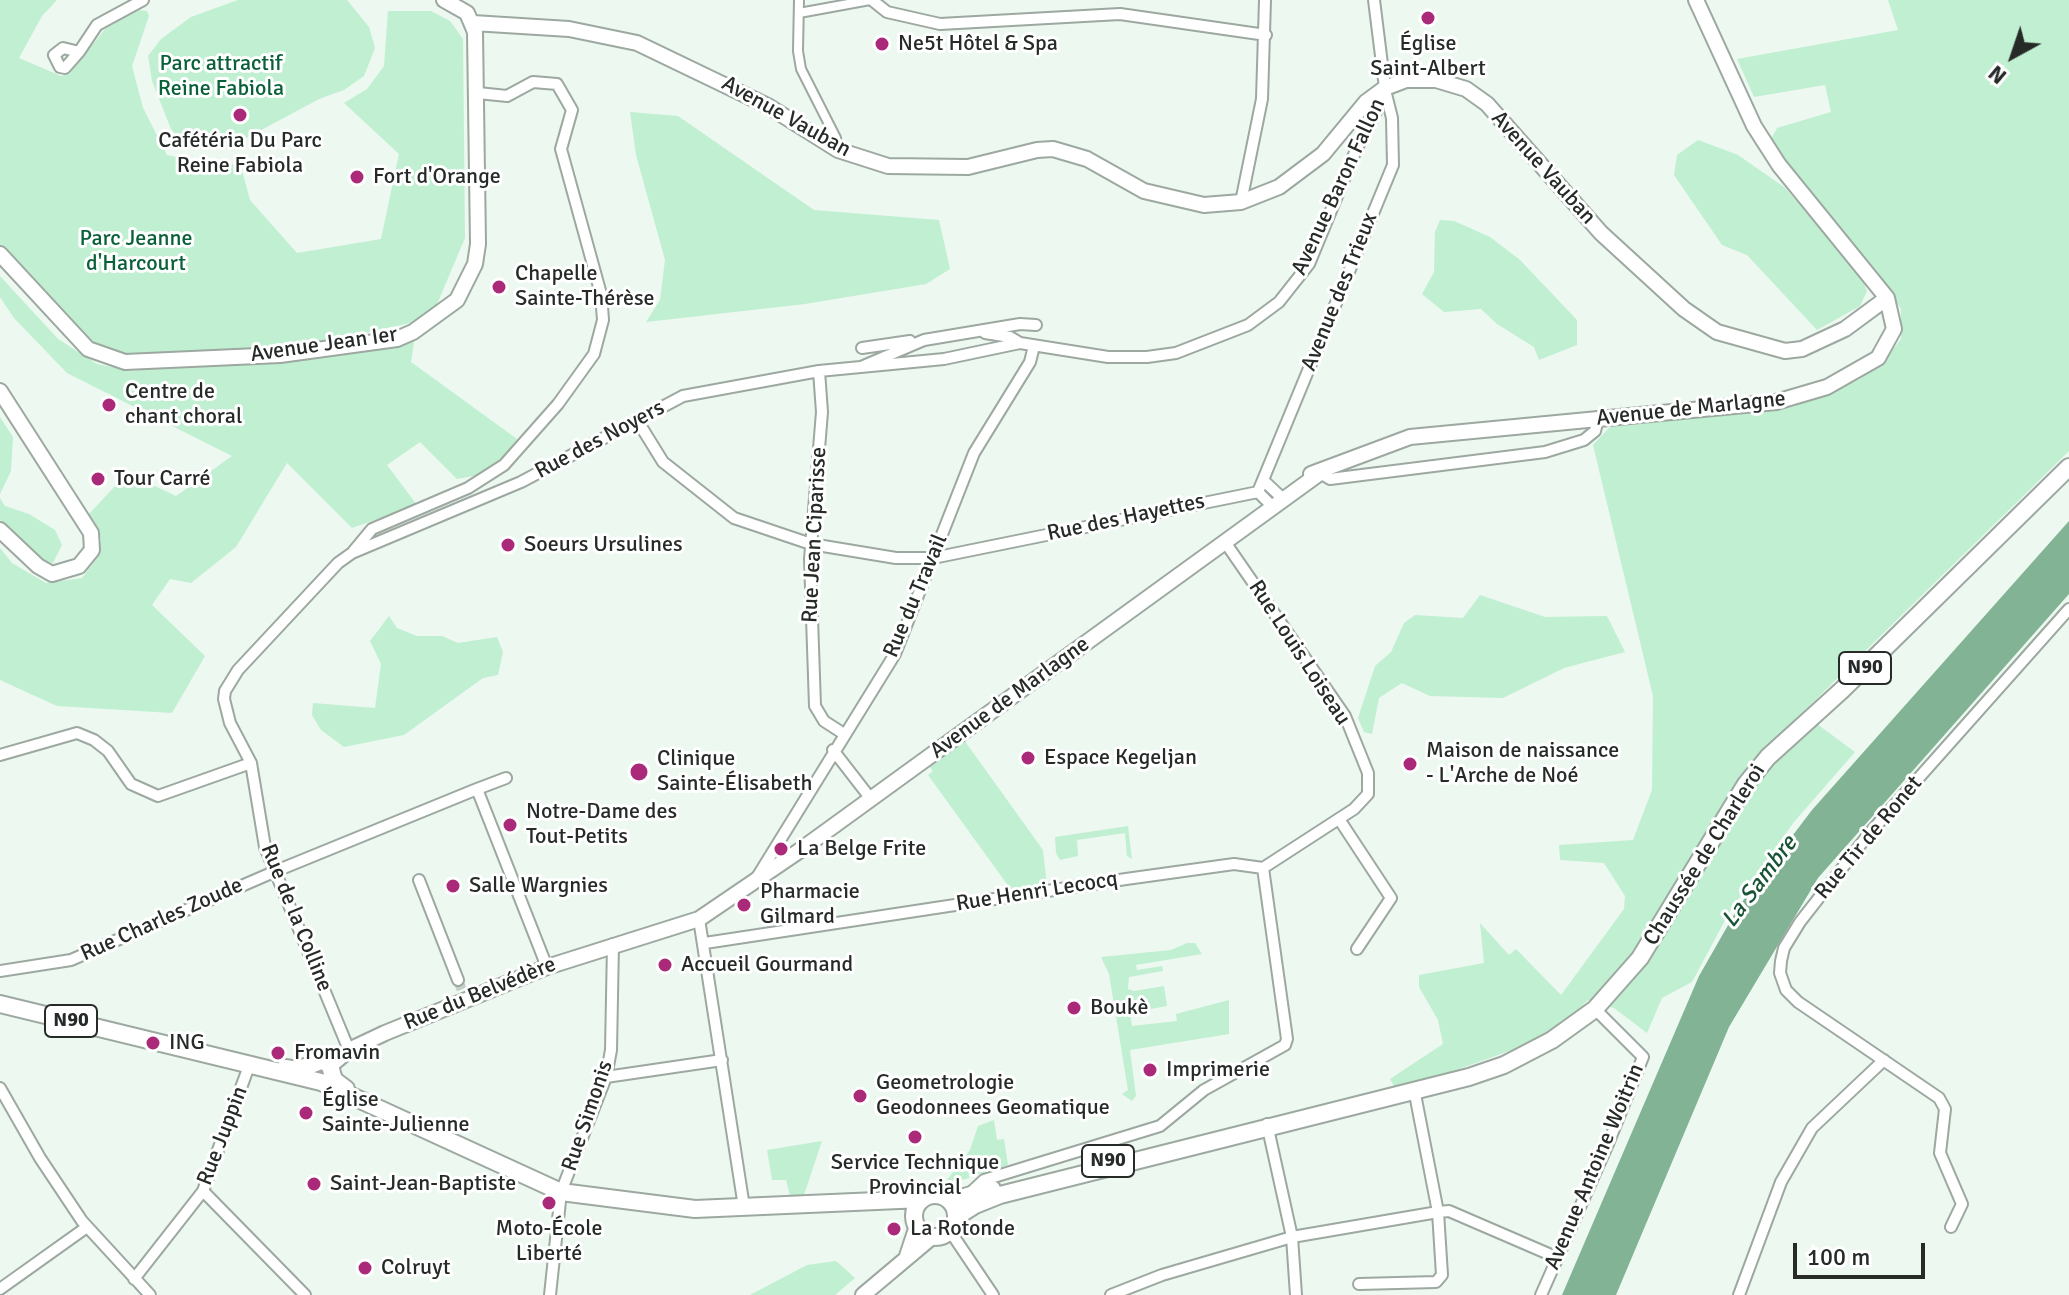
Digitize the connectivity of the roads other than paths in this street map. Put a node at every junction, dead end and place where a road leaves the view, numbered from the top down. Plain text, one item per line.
1 (143, 0) edge
2 (444, 0) edge
3 (799, 0) edge
4 (871, 0) edge
5 (1265, 0) edge
6 (1374, 0) edge
7 (1696, 0) edge
8 (799, 13) junction
9 (473, 23) junction
10 (1266, 35) junction
11 (79, 52) dead end
12 (1385, 88) junction
13 (478, 93) junction
14 (838, 150) junction
15 (1241, 202) junction
16 (0, 254) edge
17 (1887, 298) junction
18 (1036, 325) dead end
19 (978, 331) junction
20 (924, 340) junction
21 (1020, 343) junction
22 (1034, 346) junction
23 (862, 348) dead end
24 (860, 367) junction
25 (819, 371) junction
26 (0, 391) edge
27 (1598, 419) junction
28 (637, 420) junction
29 (2069, 467) edge
30 (1320, 473) junction
31 (1263, 480) junction
32 (1258, 492) junction
33 (1271, 505) junction
34 (0, 530) edge
35 (1225, 542) junction
36 (811, 544) junction
37 (352, 553) junction
38 (933, 558) junction
39 (2069, 609) edge
40 (844, 734) junction
41 (833, 750) junction
42 (0, 755) edge
43 (251, 763) junction
44 (506, 778) dead end
45 (477, 789) junction
46 (871, 799) junction
47 (1339, 819) junction
48 (1263, 868) junction
49 (276, 871) junction
50 (756, 879) junction
51 (419, 880) dead end
52 (699, 919) junction
53 (705, 943) junction
54 (613, 944) junction
55 (1357, 949) dead end
56 (547, 967) junction
57 (0, 971) edge
58 (458, 980) tunnel mouth
59 (0, 1004) edge
60 (1595, 1009) junction
61 (349, 1050) junction
62 (229, 1059) junction
63 (722, 1060) junction
64 (1884, 1060) junction
65 (249, 1066) junction
66 (315, 1072) junction
67 (606, 1077) junction
68 (0, 1088) edge
69 (1414, 1089) junction
70 (1268, 1124) junction
71 (203, 1191) junction
72 (561, 1192) junction
73 (968, 1195) junction
74 (922, 1199) junction
75 (950, 1201) junction
76 (873, 1202) junction
77 (744, 1207) junction
78 (1438, 1212) junction
79 (915, 1221) junction
80 (953, 1224) junction
81 (87, 1227) junction
82 (1951, 1227) dead end
83 (932, 1237) junction
84 (1292, 1237) junction
85 (907, 1257) junction
86 (1558, 1258) junction
87 (134, 1279) junction
88 (1359, 1284) dead end
89 (0, 1289) edge
90 (1744, 1293) edge
91 (150, 1295) edge
92 (305, 1295) edge
93 (550, 1295) edge
94 (863, 1295) edge
95 (993, 1295) edge
96 (1111, 1295) edge
97 (1296, 1295) edge
98 (1541, 1295) edge

1 - 11 street
2 - 9 main road
3 - 8 street
4 - 8 street
4 - 10 street
5 - 10 street
6 - 12 street, Avenue Baron Fallon
7 - 17 main road
8 - 14 street
9 - 13 main road, Avenue Jean Ier
9 - 14 main road, Avenue Vauban
10 - 15 street
12 - 15 main road, Avenue Vauban
12 - 17 main road, Avenue Vauban
12 - 22 street, Avenue Baron Fallon
12 - 31 street, Avenue des Trieux
13 - 16 main road, Avenue Jean Ier
13 - 37 street, Rue de la Colline
14 - 15 main road, Avenue Vauban
17 - 27 main road, Avenue de Marlagne
18 - 19 street, Rue des Noyers
19 - 20 street, Rue des Noyers
19 - 21 street, Rue des Noyers
20 - 23 street, Rue des Noyers
20 - 24 street, Rue des Noyers
21 - 22 street, Rue des Noyers
21 - 24 street, Rue des Noyers
22 - 38 street, Rue du Travail
24 - 25 street, Rue des Noyers
25 - 28 street, Rue des Noyers
25 - 36 street, Rue Jean Ciparisse
26 - 34 main road
27 - 30 main road, Avenue de Marlagne
27 - 30 street
28 - 36 street, Rue des Hayettes
28 - 37 street, Rue des Noyers
29 - 60 main road, Chaussée de Charleroi / N90
30 - 33 main road, Avenue de Marlagne
31 - 32 street, Avenue des Trieux
31 - 33 street
32 - 33 street
32 - 38 street, Rue des Hayettes
33 - 35 main road, Avenue de Marlagne
35 - 46 main road, Avenue de Marlagne
35 - 47 street, Rue Louis Loiseau
36 - 38 street, Rue des Hayettes
36 - 40 street, Rue Jean Ciparisse
37 - 43 street, Rue de la Colline
38 - 40 street, Rue du Travail
39 - 64 street, Rue Tir de Ronet
40 - 41 street, Rue du Travail
41 - 46 street
41 - 50 street, Rue du Travail
42 - 43 street
43 - 49 street, Rue de la Colline
44 - 45 street, Rue Charles Zoude
45 - 49 street, Rue Charles Zoude
45 - 56 street
46 - 50 main road, Avenue de Marlagne
47 - 48 street
47 - 55 street
48 - 53 street, Rue Henri Lecocq
48 - 73 street
49 - 57 street, Rue Charles Zoude
49 - 61 street, Rue de la Colline
50 - 52 main road, Avenue de Marlagne
51 - 58 street
52 - 53 street
52 - 54 main road, Rue du Belvédère
53 - 63 street
54 - 56 main road, Rue du Belvédère
54 - 67 street, Rue Simonis
56 - 61 main road, Rue du Belvédère
59 - 62 main road, N90
60 - 69 main road, Chaussée de Charleroi / N90
60 - 86 street, Avenue Antoine Woitrin
61 - 66 main road, Rue du Belvédère
62 - 65 main road, N90
62 - 66 main road, N90
63 - 67 street
63 - 77 street
64 - 82 street, Rue Tir de Ronet
64 - 90 street
65 - 66 main road, N90
65 - 71 street, Rue Juppin
66 - 72 main road, N90
67 - 72 street, Rue Simonis
68 - 81 street
69 - 70 main road, Chaussée de Charleroi / N90
69 - 78 street
70 - 73 main road, Chaussée de Charleroi / N90
70 - 80 main road, Chaussée de Charleroi / N90
70 - 84 street
71 - 87 street, Rue Juppin
71 - 92 street
72 - 77 main road, N90
72 - 93 street, Rue Simonis
73 - 75 main road, Chaussée de Charleroi / N90
74 - 75 main road, N90
74 - 76 main road, N90
74 - 79 main road
75 - 80 main road
76 - 77 main road, N90
76 - 79 main road, N90
78 - 84 street
78 - 86 street
78 - 88 street
79 - 83 main road, N90
79 - 85 main road
80 - 83 main road, N90
80 - 95 street
81 - 87 street
81 - 89 street
83 - 85 main road
84 - 96 street
84 - 97 street
85 - 94 main road
86 - 98 street, Avenue Antoine Woitrin
87 - 91 street

